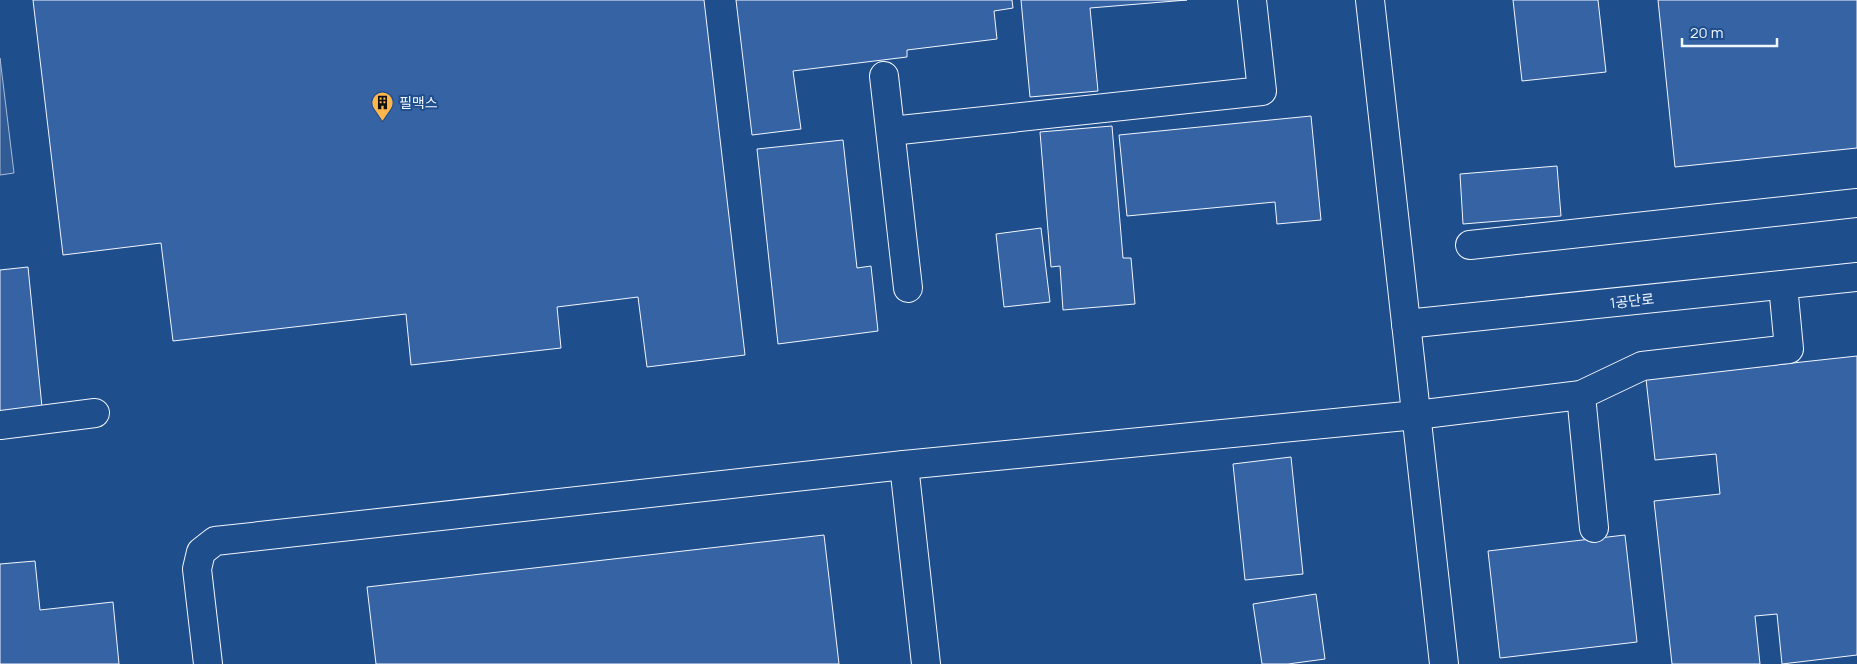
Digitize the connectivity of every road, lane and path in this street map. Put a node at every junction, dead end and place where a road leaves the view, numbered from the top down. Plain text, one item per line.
1 (1252, 0) edge
2 (1370, 0) edge
3 (884, 76) dead end
4 (891, 131) junction
5 (1857, 203) edge
6 (1470, 245) dead end
7 (1857, 276) edge
8 (1783, 285) junction
9 (908, 288) dead end
10 (1406, 324) junction
11 (1581, 396) junction
12 (95, 414) dead end
13 (1416, 414) junction
14 (0, 425) edge
15 (904, 465) junction
16 (1594, 528) dead end
17 (208, 664) edge
18 (926, 664) edge
19 (1444, 664) edge

1 - 4 street
2 - 10 street
3 - 4 street
4 - 9 street
5 - 6 street
7 - 8 street, 1공단로
8 - 10 street, 1공단로
8 - 11 street
10 - 13 street
11 - 13 street
11 - 16 street
12 - 14 street
13 - 15 street
13 - 19 street
15 - 17 street
15 - 18 street

